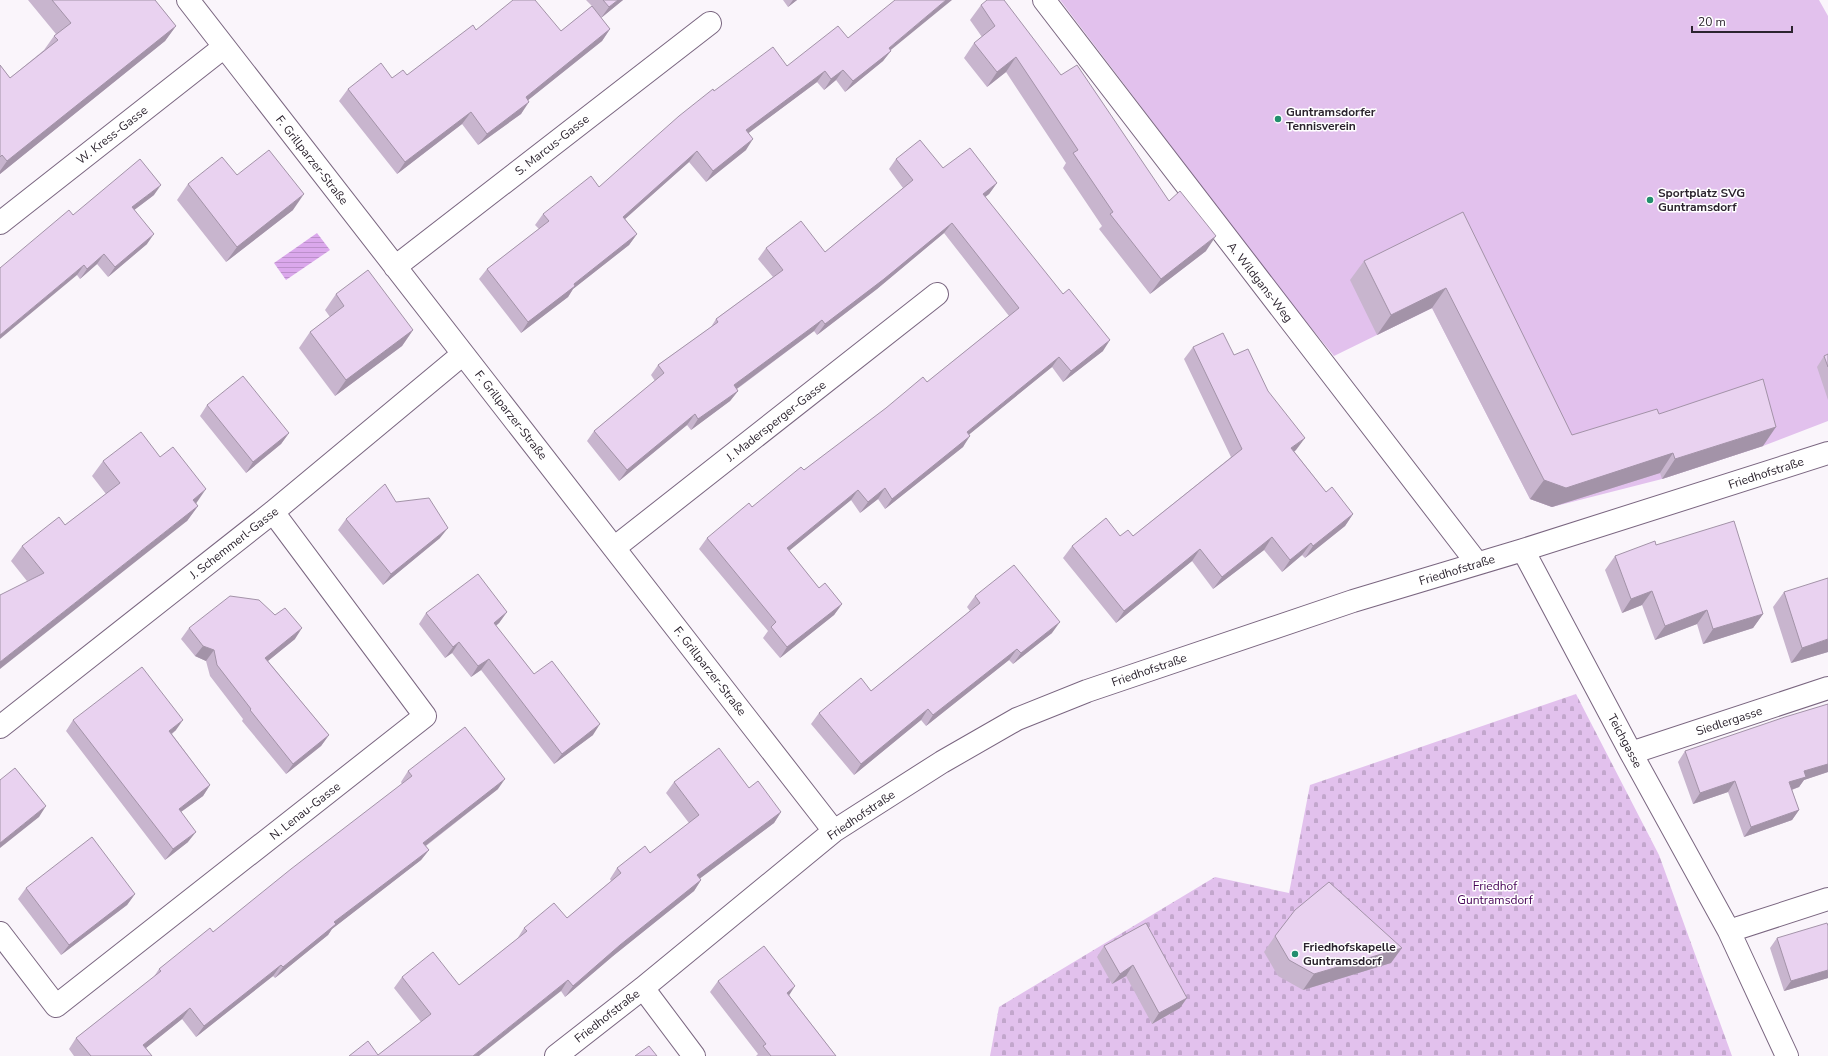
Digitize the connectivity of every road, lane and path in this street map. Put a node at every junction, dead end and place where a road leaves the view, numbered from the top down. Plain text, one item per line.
1 (188, 0) edge
2 (1044, 0) edge
3 (710, 23) dead end
4 (224, 47) junction
5 (0, 223) edge
6 (395, 267) junction
7 (937, 294) dead end
8 (463, 354) junction
9 (1828, 453) edge
10 (273, 512) junction
11 (614, 548) junction
12 (1523, 550) junction
13 (1477, 563) junction
14 (1828, 688) edge
15 (0, 727) edge
16 (1631, 753) junction
17 (834, 831) junction
18 (1828, 899) edge
19 (1729, 930) junction
20 (0, 934) edge
21 (643, 988) junction
22 (556, 1056) edge
23 (694, 1056) edge
24 (1787, 1056) edge

1 - 4 street, F. Grillparzer-Straße
2 - 13 street, A. Wildgans-Weg
3 - 6 street, S. Marcus-Gasse
4 - 5 street, W. Kress-Gasse
4 - 6 street, F. Grillparzer-Straße
6 - 8 street, F. Grillparzer-Straße
7 - 11 street, J. Madersperger-Gasse
8 - 10 street, J. Schemmerl-Gasse
8 - 11 street, F. Grillparzer-Straße
9 - 12 street, Friedhofstraße
10 - 15 street, J. Schemmerl-Gasse
10 - 20 street, N. Lenau-Gasse
11 - 17 street, F. Grillparzer-Straße
12 - 13 street, Friedhofstraße
12 - 16 street, Teichgasse
13 - 17 street, Friedhofstraße
14 - 16 street, Siedlergasse
16 - 19 street, Teichgasse
17 - 21 street, Friedhofstraße
18 - 19 street
19 - 24 street, Teichgasse
21 - 22 street, Friedhofstraße
21 - 23 street

